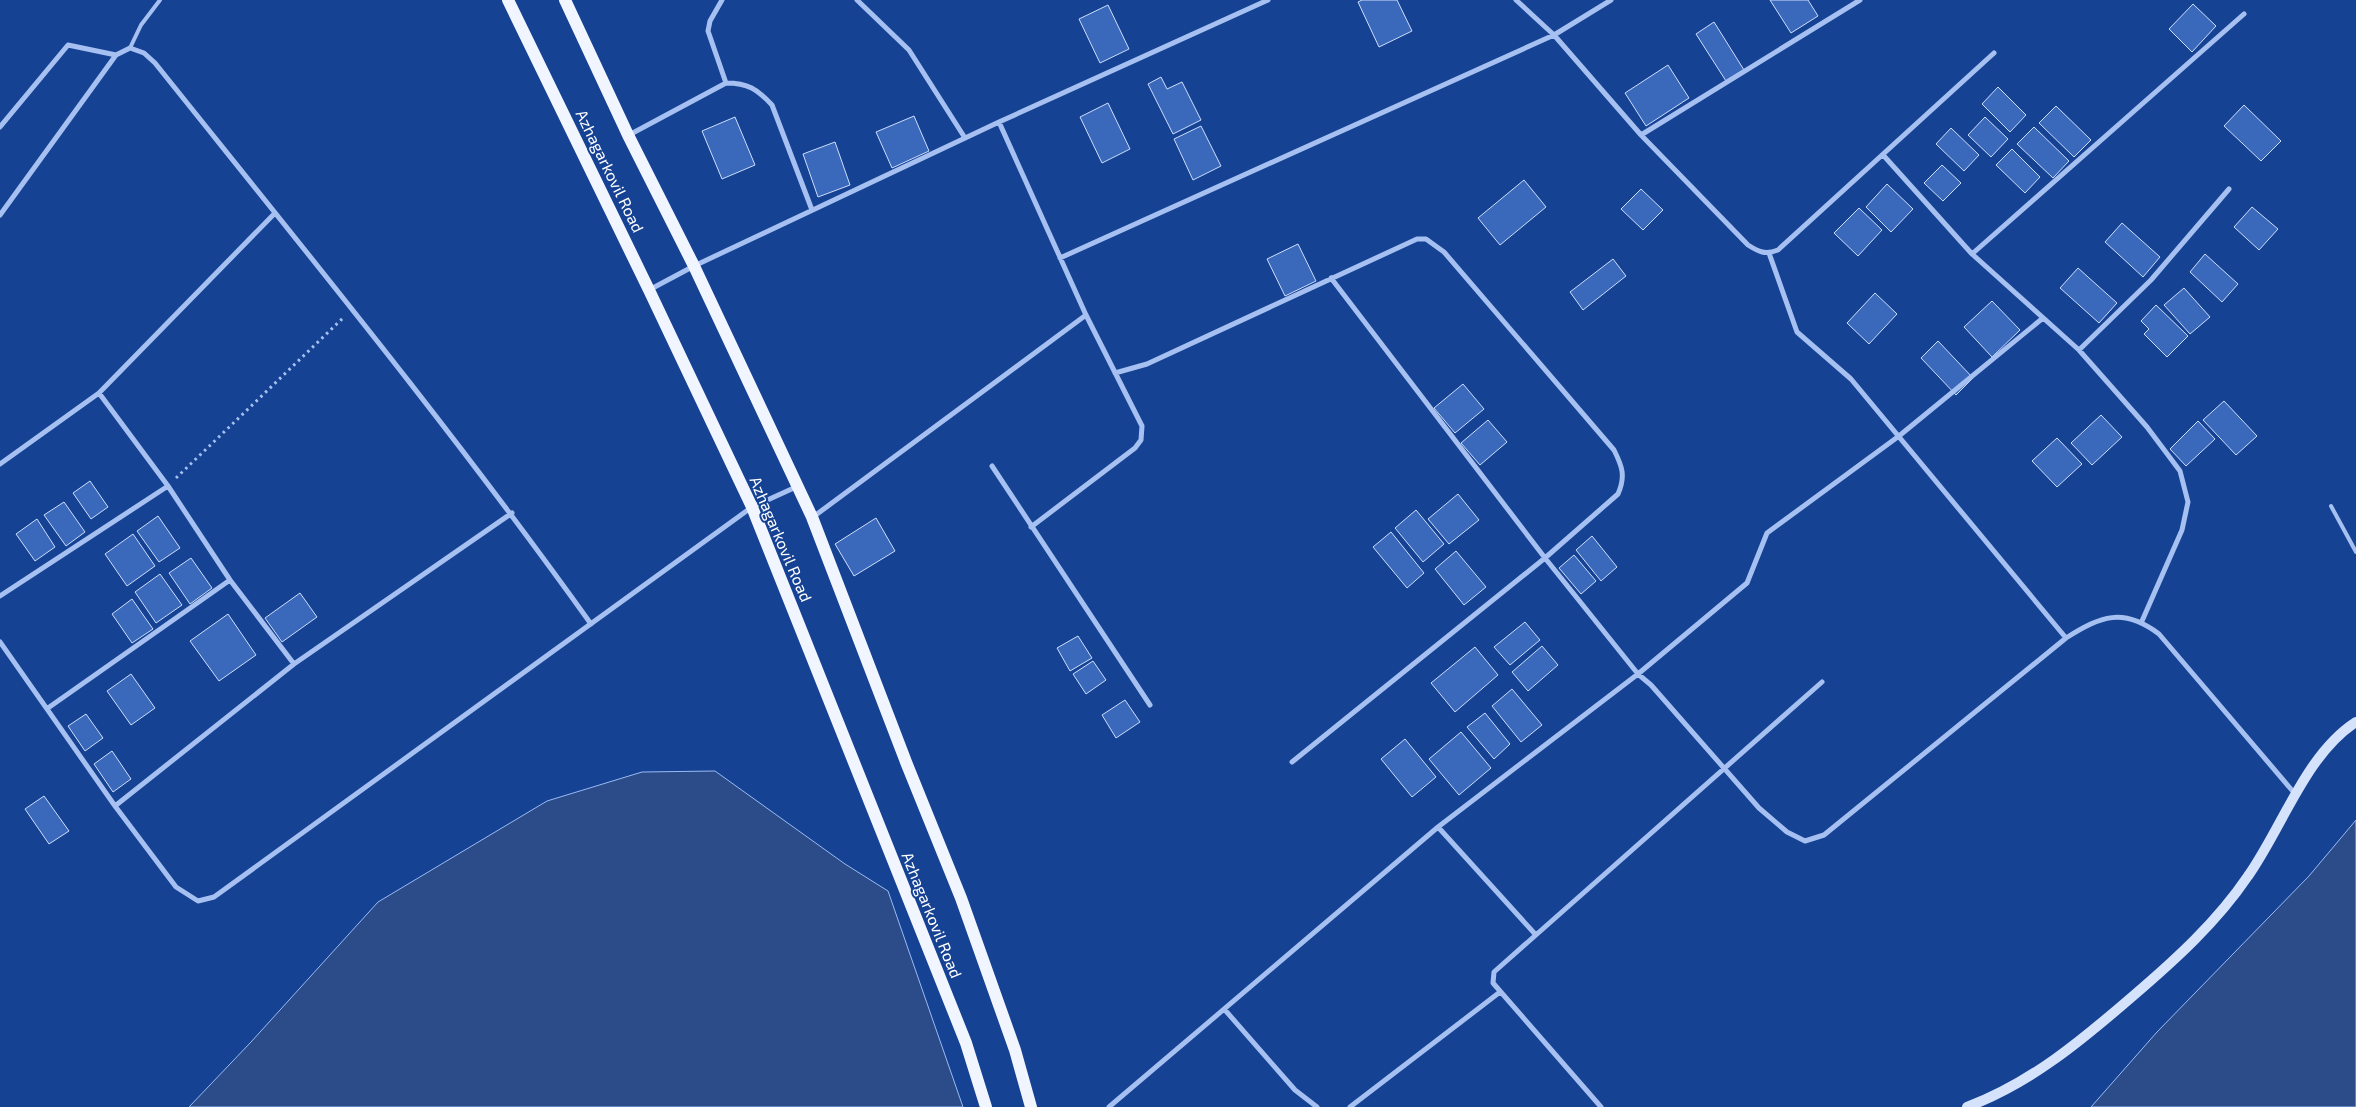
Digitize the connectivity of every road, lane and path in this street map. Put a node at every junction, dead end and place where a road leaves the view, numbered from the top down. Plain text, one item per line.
1 (160, 0) edge
2 (508, 0) edge
3 (565, 0) edge
4 (722, 0) edge
5 (857, 0) edge
6 (1268, 0) edge
7 (1516, 0) edge
8 (1611, 0) edge
9 (1860, 0) edge
10 (2244, 14) dead end
11 (1554, 35) junction
12 (130, 48) junction
13 (1994, 53) dead end
14 (116, 55) junction
15 (726, 83) junction
16 (999, 122) junction
17 (0, 127) edge
18 (1641, 135) junction
19 (628, 136) junction
20 (965, 138) junction
21 (1884, 156) junction
22 (2230, 189) dead end
23 (812, 210) junction
24 (275, 213) junction
25 (0, 215) edge
26 (1769, 254) junction
27 (1972, 254) junction
28 (1060, 258) junction
29 (694, 266) junction
30 (1330, 278) junction
31 (650, 290) junction
32 (353, 309) junction
33 (1086, 315) junction
34 (2043, 318) junction
35 (2079, 350) junction
36 (1115, 373) junction
37 (99, 393) junction
38 (1899, 436) junction
39 (0, 464) edge
40 (992, 466) dead end
41 (168, 486) junction
42 (796, 487) junction
43 (2331, 506) dead end
44 (752, 507) junction
45 (512, 513) junction
46 (812, 517) junction
47 (1031, 527) junction
48 (2356, 552) edge
49 (1545, 558) junction
50 (230, 580) junction
51 (0, 596) edge
52 (2142, 621) junction
53 (591, 624) junction
54 (2066, 638) junction
55 (0, 642) edge
56 (294, 664) junction
57 (1638, 674) junction
58 (1822, 682) dead end
59 (1150, 705) dead end
60 (48, 708) junction
61 (2356, 722) edge
62 (1292, 762) dead end
63 (1724, 767) junction
64 (2296, 796) junction
65 (115, 806) junction
66 (1438, 827) junction
67 (1535, 934) junction
68 (1500, 992) junction
69 (1225, 1010) junction
70 (986, 1107) edge
71 (1031, 1107) edge
72 (1109, 1107) edge
73 (1317, 1107) edge
74 (1350, 1107) edge
75 (1601, 1107) edge
76 (1967, 1107) edge

1 - 12 lane
2 - 31 main road, Azhagarkovil Road
3 - 19 main road, Azhagarkovil Road
4 - 15 street
5 - 20 street
6 - 16 street
7 - 11 street
8 - 11 street
9 - 18 street
10 - 27 street
11 - 18 street
11 - 28 street
12 - 14 street
12 - 24 street
13 - 21 street
14 - 17 street
14 - 25 street
15 - 19 street
15 - 23 street
16 - 20 street
16 - 28 street
18 - 26 street
19 - 29 main road, Azhagarkovil Road
20 - 23 street
21 - 26 street
21 - 27 street
22 - 35 street
23 - 29 street
24 - 32 street
24 - 37 street
26 - 38 street
27 - 34 street
28 - 33 street
29 - 31 street
29 - 42 main road, Azhagarkovil Road
30 - 36 street
30 - 49 street
30 - 49 street
31 - 44 main road, Azhagarkovil Road
32 - 41 path
32 - 45 street
33 - 36 street
33 - 46 street
34 - 35 street
34 - 38 street
35 - 52 street
36 - 47 street
37 - 39 street
37 - 41 street
38 - 54 street
38 - 57 street
40 - 47 street
41 - 50 street
41 - 51 street
42 - 44 street
42 - 46 main road, Azhagarkovil Road
43 - 48 lane
44 - 53 street
44 - 70 main road, Azhagarkovil Road
45 - 53 street
45 - 56 street
46 - 71 main road, Azhagarkovil Road
47 - 59 street
49 - 57 street
49 - 62 street
50 - 56 street
50 - 60 street
52 - 54 street
52 - 64 street
53 - 65 street
54 - 63 street
55 - 60 street
56 - 65 street
57 - 63 street
57 - 66 street
58 - 63 street
60 - 65 street
61 - 64 main road
63 - 67 street
64 - 76 main road
66 - 67 street
66 - 69 street
67 - 68 street
68 - 74 street
68 - 75 street
69 - 72 street
69 - 73 street

